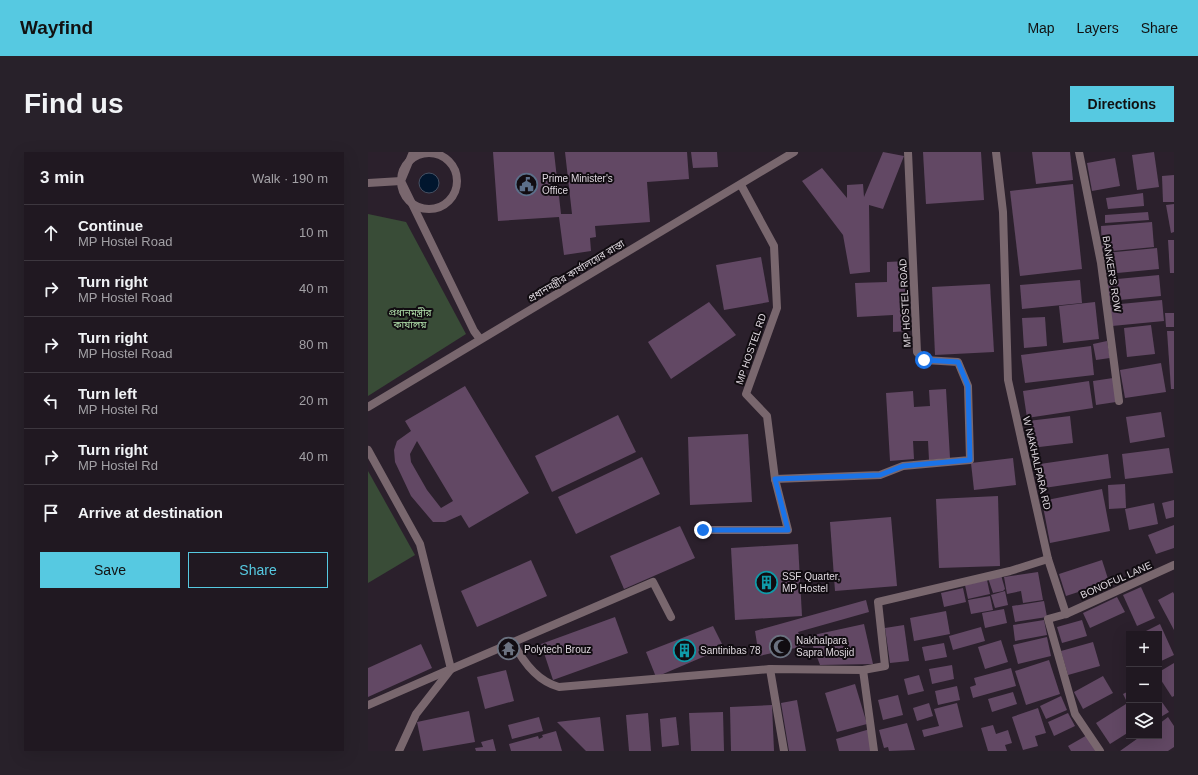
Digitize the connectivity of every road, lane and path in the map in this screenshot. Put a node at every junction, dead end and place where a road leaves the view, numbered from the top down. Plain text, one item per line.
1 (413, 152) edge
2 (794, 152) edge
3 (908, 152) edge
4 (996, 152) edge
5 (1079, 152) edge
6 (409, 162) junction
7 (401, 180) junction
8 (368, 183) edge
9 (741, 184) junction
10 (412, 204) junction
11 (480, 339) junction
12 (1119, 401) dead end
13 (368, 407) edge
14 (368, 450) edge
15 (775, 479) junction
16 (703, 530) dead end
17 (1048, 559) junction
18 (1174, 565) edge
19 (1066, 614) junction
20 (671, 617) dead end
21 (513, 642) junction
22 (452, 669) junction
23 (770, 669) junction
24 (863, 670) junction
25 (368, 705) edge
26 (399, 751) edge
27 (784, 751) edge
28 (874, 751) edge
29 (1100, 751) edge

1 - 6 street
2 - 9 street, প্রধানমন্ত্রীর কার্যালয়ের রাস্তা
3 - 15 street, MP HOSTEL ROAD
4 - 17 street, W NAKHALPARA RD
5 - 12 street, BANKER'S ROW
6 - 7 street
6 - 10 street
7 - 8 street
7 - 10 street
9 - 11 street, প্রধানমন্ত্রীর কার্যালয়ের রাস্তা
9 - 15 street, MP HOSTEL RD
10 - 11 street
11 - 13 street, প্রধানমন্ত্রীর কার্যালয়ের রাস্তা
14 - 22 street
15 - 16 street, MP HOSTEL RD
17 - 19 street, W NAKHALPARA RD
17 - 24 street
18 - 19 street, BONOFUL LANE
19 - 29 street
20 - 21 street
21 - 22 street
21 - 23 street
22 - 25 street
22 - 26 street
23 - 24 street
23 - 27 street
24 - 28 street

